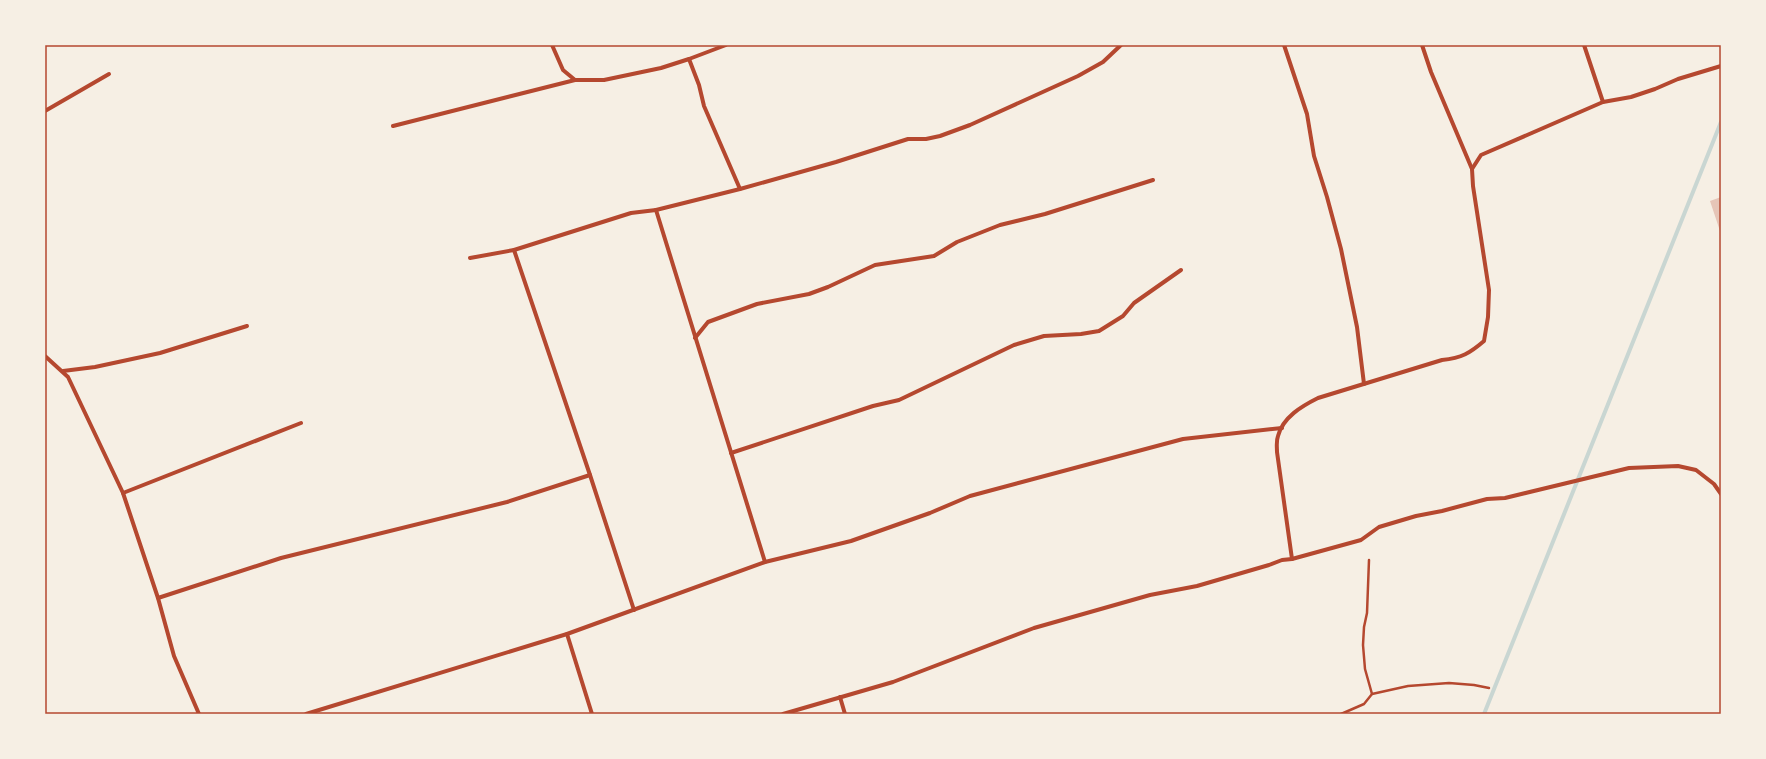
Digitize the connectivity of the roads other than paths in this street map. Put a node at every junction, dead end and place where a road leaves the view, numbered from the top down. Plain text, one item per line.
1 (552, 45) edge
2 (726, 45) edge
3 (1121, 45) edge
4 (1284, 45) edge
5 (1422, 45) edge
6 (1584, 45) edge
7 (689, 59) junction
8 (1721, 66) edge
9 (109, 74) dead end
10 (575, 80) junction
11 (1603, 102) junction
12 (45, 111) edge
13 (393, 126) dead end
14 (1472, 169) junction
15 (1153, 180) dead end
16 (740, 189) junction
17 (656, 210) junction
18 (514, 250) junction
19 (470, 258) dead end
20 (1181, 270) dead end
21 (247, 326) dead end
22 (695, 338) junction
23 (45, 356) edge
24 (63, 371) junction
25 (1364, 384) junction
26 (301, 423) dead end
27 (1282, 428) junction
28 (731, 453) junction
29 (590, 476) junction
30 (123, 493) junction
31 (1721, 494) edge
32 (1292, 559) junction
33 (765, 562) junction
34 (158, 598) junction
35 (634, 610) junction
36 (567, 634) junction
37 (840, 697) junction
38 (199, 714) edge
39 (306, 714) edge
40 (592, 714) edge
41 (783, 714) edge
42 (845, 714) edge

1 - 10 street
2 - 7 street
3 - 16 street
4 - 25 street
5 - 14 street
6 - 11 street
7 - 10 street
7 - 16 street
8 - 11 street
9 - 12 street
10 - 13 street
11 - 14 street
14 - 25 street
15 - 22 street
16 - 17 street
17 - 18 street
17 - 22 street
18 - 19 street
18 - 29 street
20 - 28 street
21 - 24 street
22 - 28 street
23 - 24 street
24 - 30 street
25 - 27 street
26 - 30 street
27 - 32 street
27 - 33 street
28 - 33 street
29 - 34 street
29 - 35 street
30 - 34 street
31 - 32 street
32 - 37 street
33 - 35 street
34 - 38 street
35 - 36 street
36 - 39 street
36 - 40 street
37 - 41 street
37 - 42 street

